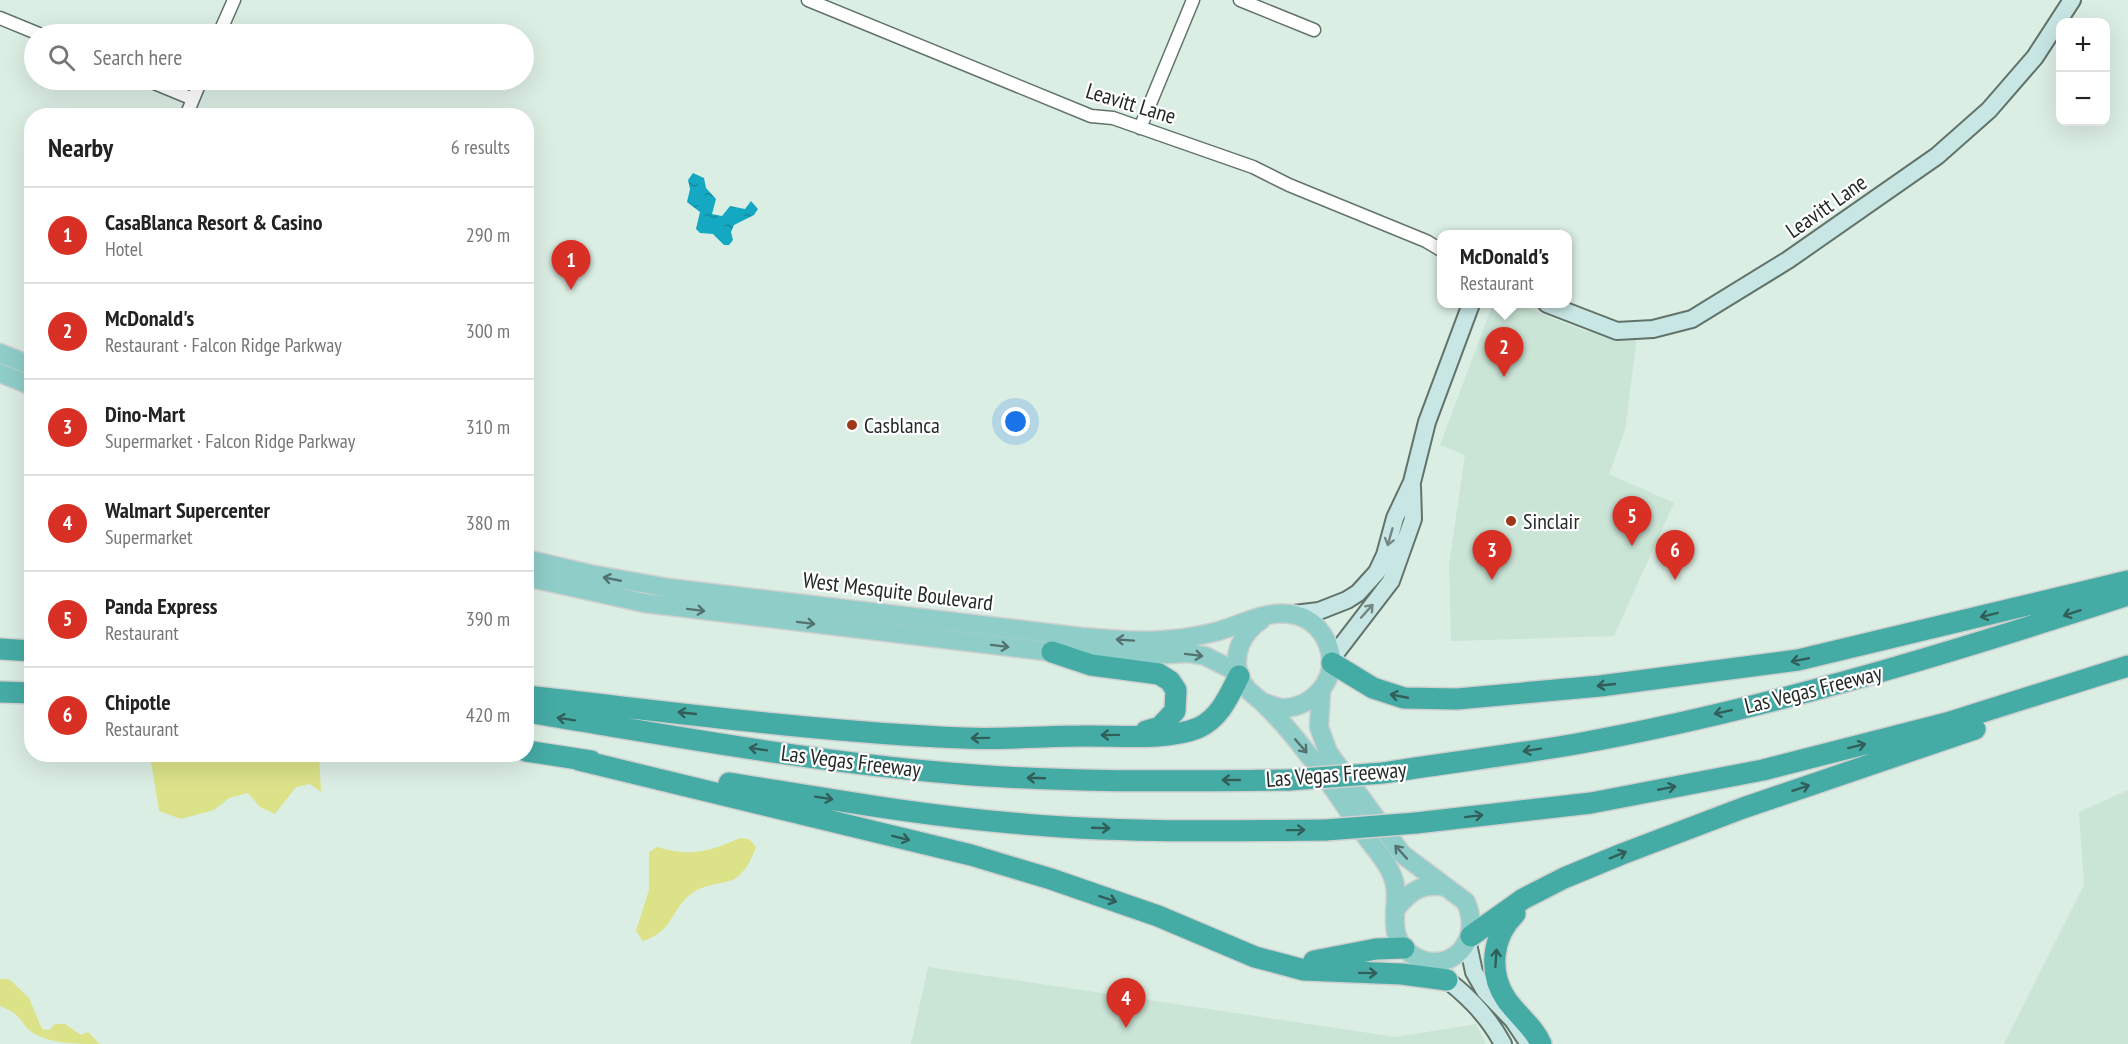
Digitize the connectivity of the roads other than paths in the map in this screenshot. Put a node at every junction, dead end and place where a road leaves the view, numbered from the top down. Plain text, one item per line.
1 (234, 0) edge
2 (808, 0) edge
3 (1193, 0) edge
4 (1240, 0) edge
5 (2072, 0) edge
6 (0, 18) edge
7 (223, 24) edge
8 (24, 28) edge
9 (1314, 30) dead end
10 (171, 90) edge
11 (197, 90) edge
12 (193, 99) junction
13 (189, 108) edge
14 (1140, 128) junction
15 (1437, 248) edge
16 (1469, 308) edge
17 (1559, 308) edge
18 (0, 353) edge
19 (24, 363) edge
20 (0, 373) edge
21 (24, 383) edge
22 (1412, 482) junction
23 (534, 561) edge
24 (534, 579) edge
25 (2128, 581) edge
26 (2128, 596) edge
27 (1294, 614) junction
28 (1265, 618) junction
29 (0, 650) edge
30 (24, 651) edge
31 (1052, 652) junction
32 (2128, 666) edge
33 (1328, 673) junction
34 (2128, 674) edge
35 (1239, 675) junction
36 (0, 692) edge
37 (24, 693) edge
38 (534, 697) edge
39 (1262, 702) junction
40 (534, 713) edge
41 (1141, 735) junction
42 (534, 752) edge
43 (579, 760) junction
44 (1564, 878) junction
45 (1447, 887) junction
46 (1395, 910) junction
47 (1469, 940) junction
48 (1408, 952) junction
49 (1290, 965) junction
50 (1447, 980) junction
51 (1503, 1044) edge
52 (1529, 1044) edge
53 (1541, 1044) edge

1 - 7 street
2 - 14 street, Leavitt Lane
3 - 14 street
4 - 9 street
5 - 17 main road, Leavitt Lane
6 - 8 street
10 - 12 street
11 - 12 street
12 - 13 street
14 - 15 street, Leavitt Lane
16 - 22 main road
18 - 19 main road
20 - 21 main road
22 -> 27 main road
33 -> 22 main road
28 -> 23 main road, West Mesquite Boulevard
24 -> 31 main road, West Mesquite Boulevard
25 -> 33 highway
26 -> 40 highway, Las Vegas Freeway, bridge
27 - 28 main road
27 - 33 main road
28 - 35 main road
29 - 30 highway
31 -> 35 main road, West Mesquite Boulevard
31 - 41 highway
43 -> 32 highway, Las Vegas Freeway, bridge
33 - 39 main road
45 -> 33 main road
44 -> 34 highway
35 - 39 main road
35 - 41 highway
36 - 37 highway
41 -> 38 highway
39 -> 46 main road
42 - 43 highway, Las Vegas Freeway
43 -> 49 highway
44 - 47 highway
53 -> 44 highway
45 - 46 main road
45 - 47 main road
46 - 48 main road
47 - 48 main road
47 - 52 main road
48 - 49 highway
48 - 50 main road
49 -> 50 highway
50 - 51 main road

